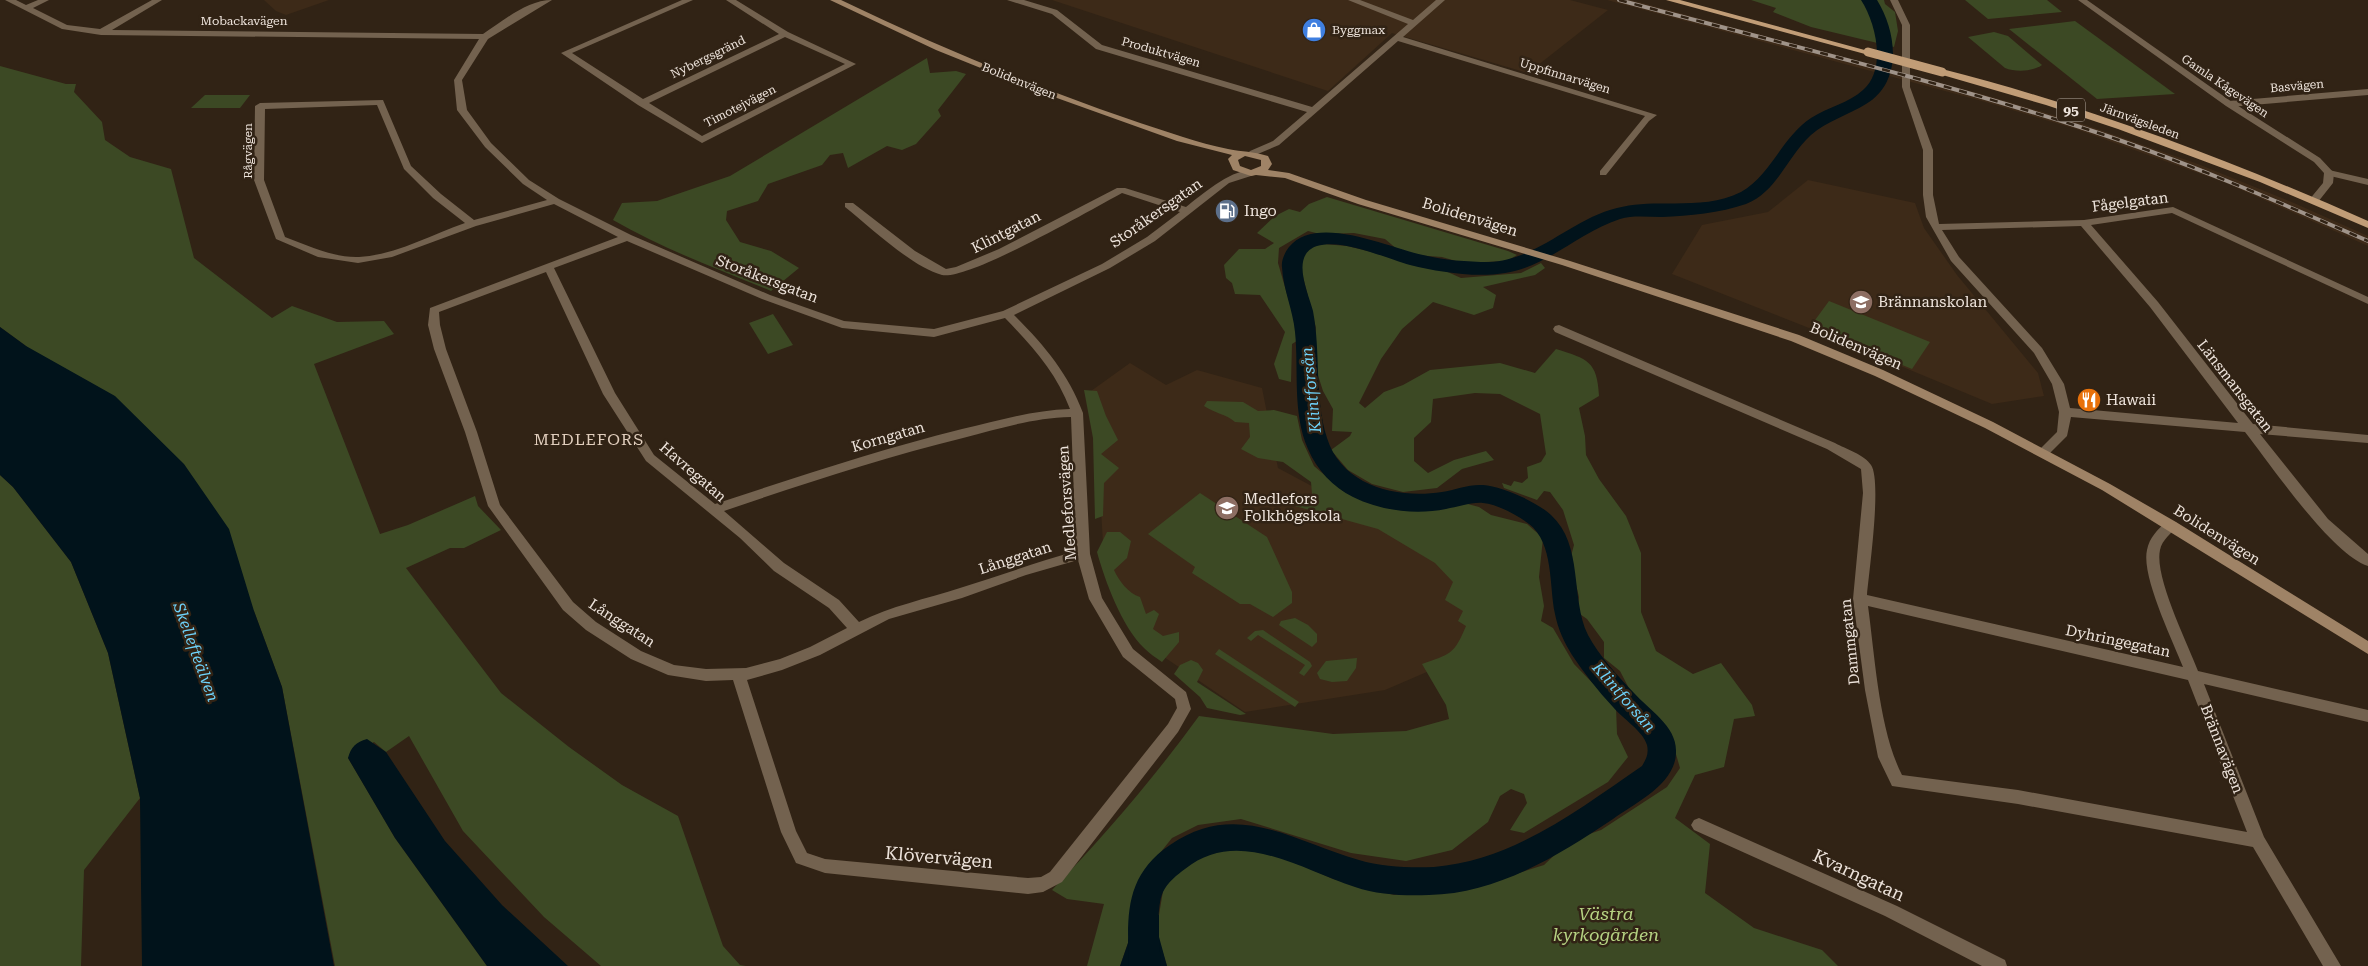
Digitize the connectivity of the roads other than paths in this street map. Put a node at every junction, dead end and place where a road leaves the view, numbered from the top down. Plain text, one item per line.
1 (9, 0) edge
2 (45, 0) edge
3 (158, 0) edge
4 (548, 0) edge
5 (689, 0) edge
6 (730, 0) edge
7 (834, 0) edge
8 (1011, 0) edge
9 (1352, 0) edge
10 (1442, 0) edge
11 (1670, 0) edge
12 (1894, 0) edge
13 (2082, 0) edge
14 (27, 8) junction
15 (1414, 23) junction
16 (101, 32) junction
17 (785, 34) junction
18 (485, 37) junction
19 (1397, 38) junction
20 (2368, 92) edge
21 (641, 103) junction
22 (2229, 104) junction
23 (1314, 111) junction
24 (1276, 143) junction
25 (1210, 149) junction
26 (1248, 154) junction
27 (1266, 160) junction
28 (1234, 165) junction
29 (1254, 172) junction
30 (1603, 173) dead end
31 (2328, 173) junction
32 (1286, 175) junction
33 (1226, 181) junction
34 (2368, 182) edge
35 (2314, 200) junction
36 (555, 201) junction
37 (849, 205) dead end
38 (1187, 211) junction
39 (2084, 223) junction
40 (472, 224) junction
41 (2368, 225) edge
42 (1935, 226) junction
43 (627, 237) junction
44 (549, 268) junction
45 (2368, 300) edge
46 (1007, 314) junction
47 (1559, 329) dead end
48 (2065, 412) junction
49 (1078, 413) junction
50 (2249, 430) junction
51 (2368, 439) edge
52 (2043, 453) junction
53 (712, 510) junction
54 (2171, 525) junction
55 (1083, 554) junction
56 (2368, 561) edge
57 (1860, 599) junction
58 (857, 629) junction
59 (2368, 648) edge
60 (738, 674) junction
61 (2194, 674) junction
62 (1184, 709) joint
63 (2368, 716) edge
64 (1699, 826) dead end
65 (2258, 841) junction
66 (1998, 966) edge
67 (2333, 966) edge

1 - 14 street, Mobackavägen
2 - 14 street
3 - 16 street
4 - 18 street, Storåkersgatan
5 - 21 street, Timotejvägen
6 - 17 street, Timotejvägen
7 - 25 main road, Bolidenvägen
8 - 23 street, Produktvägen
9 - 15 street
10 - 15 street
11 - 35 main road, Järnvägsleden / 95, bridge
12 - 42 street
13 - 22 street, Gamla Kågevägen
14 - 16 street, Mobackavägen
15 - 19 street
16 - 18 street, Mobackavägen
17 - 21 street, Nybergsgränd
17 - 21 street, Timotejvägen
18 - 36 street, Storåkersgatan
19 - 23 street
19 - 30 street, Uppfinnarvägen
20 - 22 street, Basvägen
22 - 31 street, Gamla Kågevägen
23 - 24 street
24 - 26 street
24 - 27 street
25 - 26 main road, Bolidenvägen
25 - 28 main road, Bolidenvägen
26 - 27 main road, Bolidenvägen
26 - 28 main road
27 - 29 main road
27 - 32 main road, Bolidenvägen
28 - 29 main road, Bolidenvägen
28 - 33 street, Storåkersgatan
29 - 32 main road, Bolidenvägen
29 - 33 street, Storåkersgatan
31 - 34 street
31 - 35 street
32 - 52 main road, Bolidenvägen
33 - 38 street, Storåkersgatan
35 - 41 main road, Järnvägsleden / 95
36 - 40 street, Rågvägen
36 - 43 street, Storåkersgatan
37 - 38 street, Klintgatan
38 - 46 street, Storåkersgatan
39 - 42 street, Fågelgatan
39 - 45 street, Fågelgatan
39 - 50 street, Länsmansgatan
40 - 40 street, Rågvägen
42 - 48 street
43 - 44 street, Långgatan
43 - 46 street, Storåkersgatan
44 - 53 street, Havregatan
44 - 60 street, Långgatan
46 - 49 street, Medleforsvägen
47 - 57 street, Dammgatan
48 - 50 street
48 - 52 street
49 - 53 street, Korngatan
49 - 55 street, Medleforsvägen
50 - 51 street
50 - 56 street, Länsmansgatan
52 - 54 main road, Bolidenvägen
53 - 58 street, Havregatan
54 - 59 main road, Bolidenvägen
54 - 61 street, Brännavägen
55 - 58 street, Långgatan
55 - 62 street, Medleforsvägen
57 - 61 street, Dyhringegatan
57 - 65 street, Dammgatan
58 - 60 street, Långgatan
60 - 62 street, Klövervägen
61 - 63 street, Dyhringegatan
61 - 65 street, Brännavägen
64 - 66 street, Kvarngatan
65 - 67 street, Brännavägen

